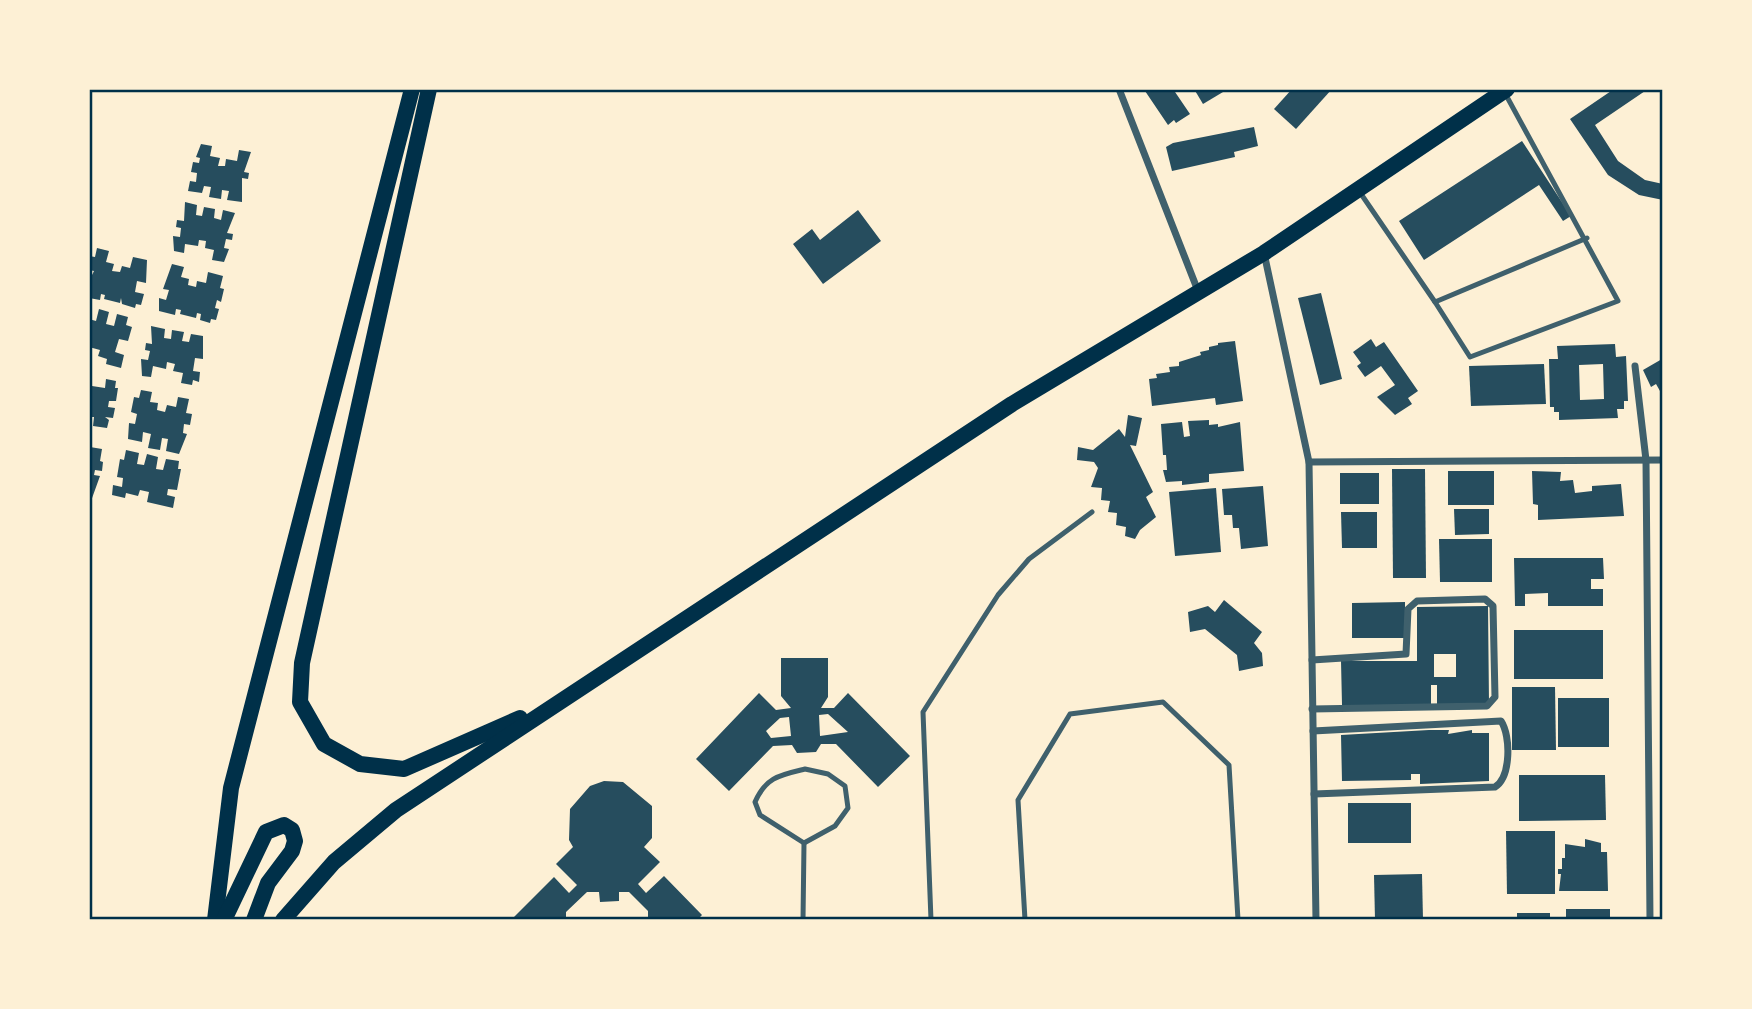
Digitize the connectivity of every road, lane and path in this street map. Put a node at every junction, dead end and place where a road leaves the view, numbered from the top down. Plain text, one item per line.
1 (412, 89) edge
2 (429, 89) edge
3 (1119, 89) edge
4 (1506, 90) edge
5 (1359, 191) junction
6 (1587, 238) junction
7 (1264, 253) junction
8 (1198, 292) junction
9 (1435, 302) junction
10 (1635, 366) dead end
11 (1646, 460) junction
12 (1663, 460) edge
13 (1309, 462) junction
14 (1092, 512) dead end
15 (1312, 660) junction
16 (570, 695) junction
17 (1312, 709) junction
18 (1313, 731) junction
19 (1314, 794) junction
20 (804, 843) junction
21 (216, 917) edge
22 (254, 920) edge
23 (283, 920) edge
24 (803, 920) edge
25 (931, 920) edge
26 (1025, 920) edge
27 (1238, 920) edge
28 (1315, 920) edge
29 (1650, 920) edge

1 - 21 main road
2 - 16 main road
3 - 8 street
4 - 5 main road
4 - 6 lane
5 - 7 main road
5 - 9 lane
6 - 9 lane
6 - 9 lane
7 - 8 main road
7 - 13 street
8 - 16 main road
10 - 11 street
11 - 12 street
11 - 13 street
11 - 29 street
13 - 15 street
14 - 25 lane
15 - 17 street
15 - 17 street
16 - 23 main road
17 - 18 street
18 - 19 street
18 - 19 street
19 - 28 street
20 - 20 lane
20 - 24 lane
21 - 22 main road
26 - 27 lane

